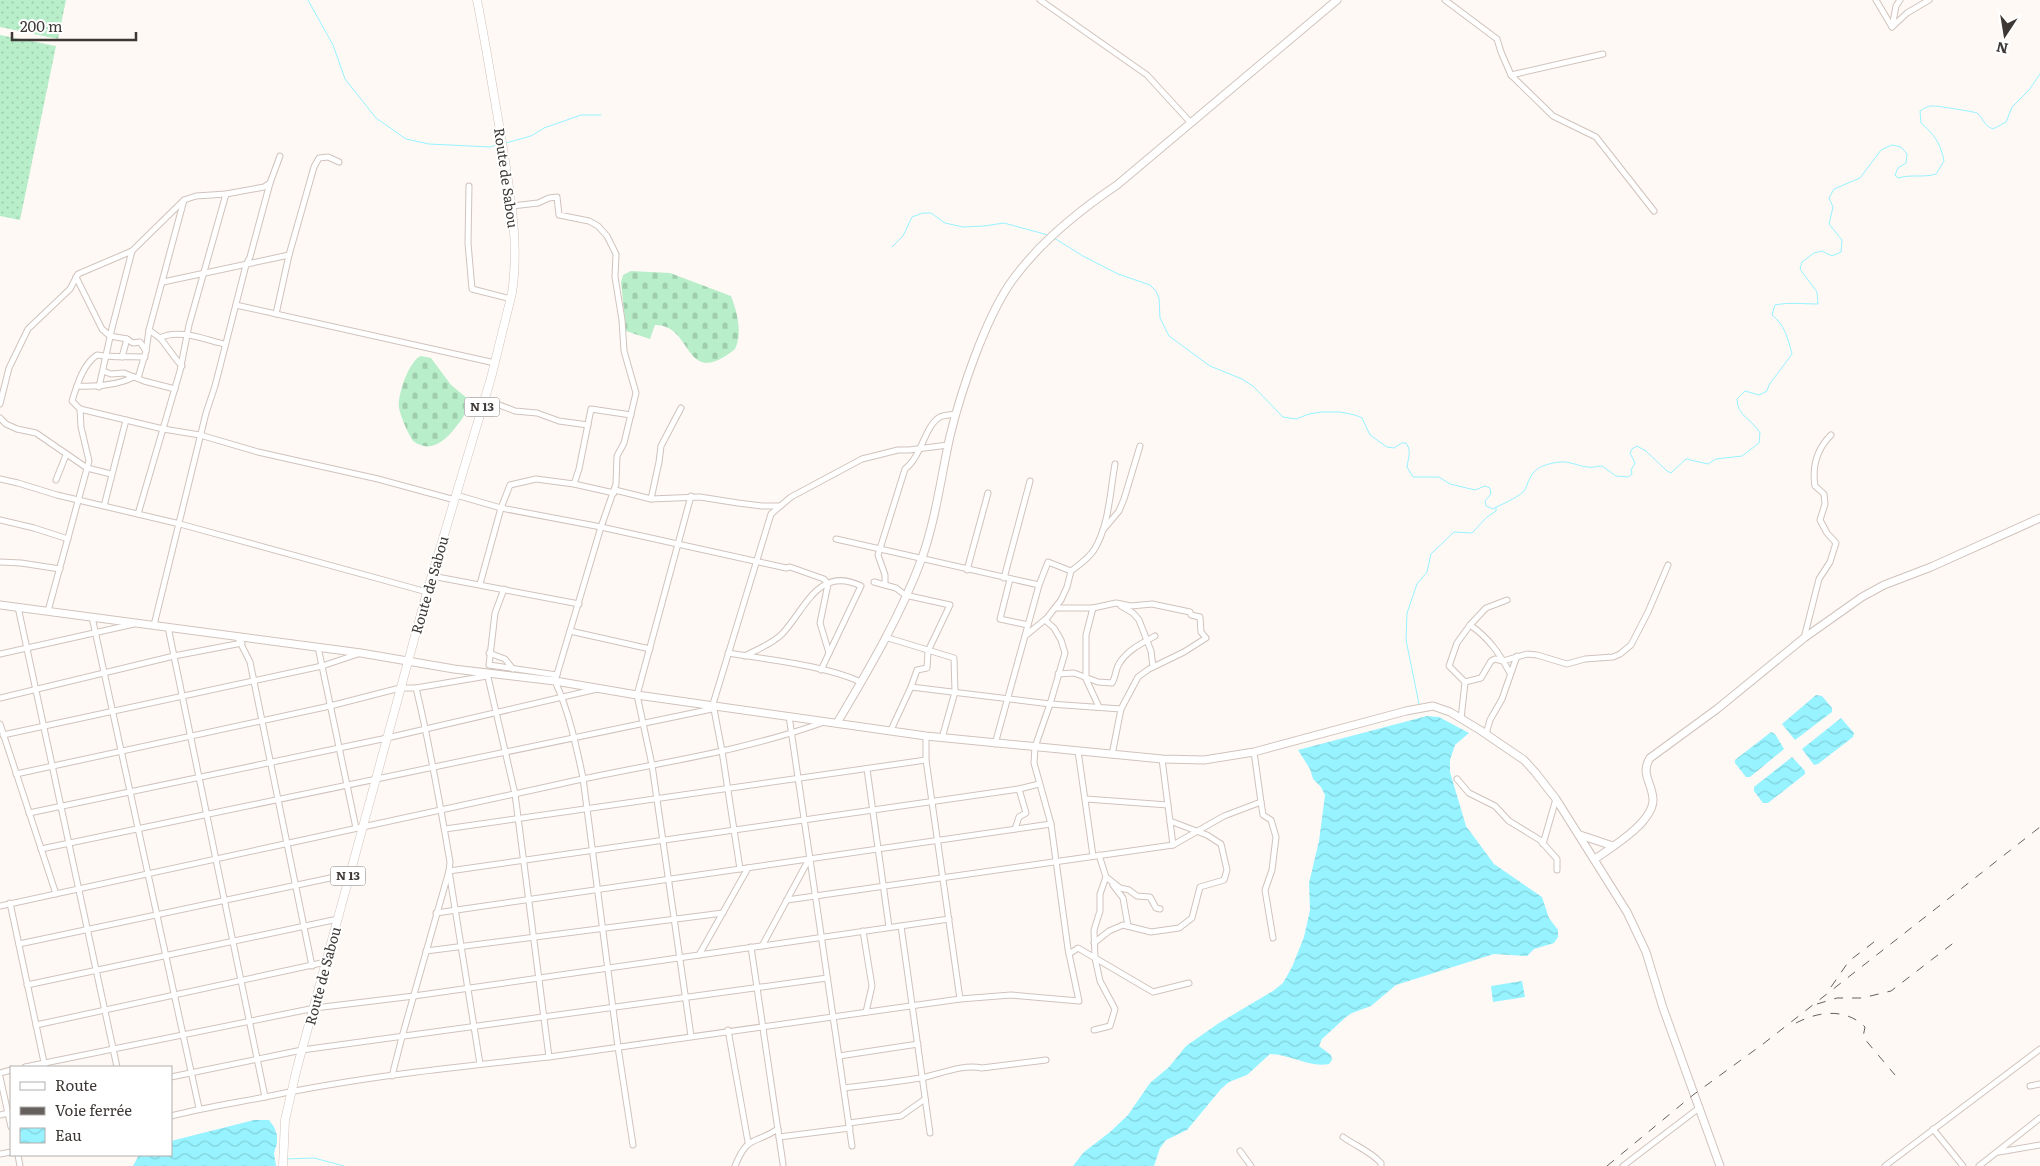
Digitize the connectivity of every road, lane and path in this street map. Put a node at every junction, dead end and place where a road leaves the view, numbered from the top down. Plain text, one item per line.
1 (477, 0) edge
2 (1040, 0) edge
3 (1445, 0) edge
4 (1876, 0) edge
5 (1900, 0) edge
6 (1929, 0) edge
7 (1334, 1) edge
8 (1892, 27) junction
9 (1603, 54) dead end
10 (1511, 75) junction
11 (1190, 122) junction
12 (280, 156) dead end
13 (339, 162) dead end
14 (270, 184) junction
15 (469, 186) dead end
16 (226, 194) junction
17 (184, 200) junction
18 (512, 206) junction
19 (1654, 211) dead end
20 (132, 251) junction
21 (289, 255) junction
22 (246, 265) junction
23 (203, 275) junction
24 (76, 277) junction
25 (163, 282) junction
26 (511, 299) junction
27 (236, 305) junction
28 (276, 314) junction
29 (149, 330) junction
30 (110, 336) junction
31 (188, 336) junction
32 (160, 338) junction
33 (127, 340) junction
34 (224, 344) junction
35 (145, 354) junction
36 (105, 356) junction
37 (122, 357) junction
38 (495, 363) junction
39 (182, 366) junction
40 (103, 371) junction
41 (136, 378) junction
42 (77, 386) junction
43 (99, 387) junction
44 (175, 389) junction
45 (484, 399) junction
46 (0, 404) edge
47 (681, 408) dead end
48 (80, 409) junction
49 (956, 414) junction
50 (632, 415) junction
51 (0, 418) edge
52 (126, 420) junction
53 (588, 424) junction
54 (163, 429) junction
55 (200, 435) junction
56 (1831, 435) dead end
57 (948, 445) junction
58 (1140, 446) dead end
59 (922, 447) junction
60 (66, 455) junction
61 (1115, 464) dead end
62 (87, 468) junction
63 (112, 474) junction
64 (0, 479) edge
65 (56, 480) dead end
66 (1030, 481) dead end
67 (574, 484) junction
68 (614, 491) junction
69 (988, 493) dead end
70 (691, 496) junction
71 (456, 497) junction
72 (651, 499) junction
73 (79, 501) junction
74 (104, 506) junction
75 (781, 506) junction
76 (501, 508) junction
77 (138, 514) junction
78 (2040, 518) edge
79 (0, 520) edge
80 (180, 524) junction
81 (601, 527) junction
82 (1103, 530) junction
83 (68, 539) junction
84 (836, 539) dead end
85 (678, 544) junction
86 (879, 550) junction
87 (921, 560) junction
88 (0, 562) edge
89 (756, 562) junction
90 (1668, 565) dead end
91 (60, 569) junction
92 (967, 570) junction
93 (1070, 571) junction
94 (432, 576) junction
95 (1004, 578) junction
96 (1010, 579) junction
97 (874, 582) dead end
98 (480, 584) junction
99 (828, 584) junction
100 (885, 585) junction
101 (1039, 586) junction
102 (504, 589) junction
103 (427, 592) junction
104 (905, 595) junction
105 (1508, 600) dead end
106 (1116, 603) junction
107 (579, 604) junction
108 (0, 605) edge
109 (18, 607) junction
110 (1055, 608) junction
111 (1094, 608) junction
112 (48, 611) junction
113 (92, 616) junction
114 (1045, 620) junction
115 (140, 623) junction
116 (154, 625) junction
117 (1028, 625) junction
118 (1470, 625) junction
119 (168, 627) junction
120 (570, 632) junction
121 (96, 633) junction
122 (236, 636) junction
123 (1025, 636) junction
124 (1155, 636) dead end
125 (885, 637) junction
126 (1804, 638) junction
127 (1147, 641) junction
128 (242, 643) junction
129 (318, 647) junction
130 (27, 648) junction
131 (650, 649) junction
132 (928, 651) junction
133 (361, 653) junction
134 (489, 653) junction
135 (728, 653) junction
136 (829, 653) junction
137 (0, 654) edge
138 (174, 656) junction
139 (746, 656) junction
140 (1517, 656) junction
141 (1504, 660) junction
142 (408, 661) junction
143 (322, 666) junction
144 (1153, 667) junction
145 (513, 669) junction
146 (822, 670) junction
147 (104, 672) junction
148 (1510, 673) junction
149 (487, 674) junction
150 (1058, 674) junction
151 (1086, 677) junction
152 (556, 678) junction
153 (253, 680) junction
154 (861, 682) junction
155 (1466, 682) junction
156 (911, 687) junction
157 (400, 688) junction
158 (416, 688) junction
159 (36, 689) junction
160 (600, 689) junction
161 (955, 692) junction
162 (182, 695) junction
163 (637, 695) junction
164 (562, 697) junction
165 (0, 698) edge
166 (1009, 699) junction
167 (1050, 704) junction
168 (330, 706) junction
169 (712, 707) junction
170 (1099, 708) junction
171 (1121, 709) junction
172 (113, 711) junction
173 (495, 713) junction
174 (789, 716) junction
175 (1461, 719) junction
176 (262, 720) junction
177 (826, 722) junction
178 (643, 723) junction
179 (837, 723) junction
180 (0, 724) edge
181 (43, 727) junction
182 (426, 728) junction
183 (891, 730) junction
184 (791, 734) junction
185 (1486, 734) junction
186 (3, 735) junction
187 (190, 736) junction
188 (926, 736) junction
189 (574, 737) junction
190 (387, 738) junction
191 (942, 738) junction
192 (995, 744) junction
193 (1035, 747) junction
194 (339, 748) junction
195 (122, 751) junction
196 (722, 751) junction
197 (1078, 751) junction
198 (505, 752) junction
199 (1254, 752) junction
200 (1112, 755) junction
201 (926, 760) junction
202 (1162, 760) junction
203 (270, 762) junction
204 (52, 765) junction
205 (652, 765) junction
206 (433, 767) junction
207 (867, 769) junction
208 (16, 774) junction
209 (199, 777) junction
210 (583, 778) junction
211 (375, 779) junction
212 (798, 779) junction
213 (1457, 779) dead end
214 (1039, 784) junction
215 (346, 785) junction
216 (727, 789) junction
217 (1019, 789) junction
218 (131, 792) junction
219 (515, 794) junction
220 (657, 799) junction
221 (1086, 799) junction
222 (1556, 799) junction
223 (278, 800) junction
224 (932, 800) junction
225 (1261, 802) junction
226 (1168, 805) junction
227 (61, 807) junction
228 (587, 809) junction
229 (873, 809) junction
230 (442, 810) junction
231 (29, 813) junction
232 (207, 815) junction
233 (518, 819) junction
234 (804, 819) junction
235 (1170, 821) junction
236 (1051, 824) junction
237 (359, 828) junction
238 (138, 829) junction
239 (445, 829) junction
240 (734, 829) junction
241 (1015, 829) junction
242 (1196, 831) junction
243 (1579, 835) junction
244 (663, 840) junction
245 (937, 840) junction
246 (287, 843) junction
247 (69, 844) junction
248 (1173, 844) junction
249 (1543, 844) junction
250 (1613, 846) junction
251 (41, 849) junction
252 (878, 849) junction
253 (593, 850) junction
254 (1096, 856) junction
255 (216, 859) junction
256 (810, 859) junction
257 (1595, 859) junction
258 (524, 860) junction
259 (1056, 862) junction
260 (748, 868) junction
261 (740, 869) junction
262 (1557, 870) dead end
263 (449, 871) junction
264 (148, 873) junction
265 (349, 874) junction
266 (1106, 877) junction
267 (943, 878) junction
268 (668, 879) junction
269 (296, 885) junction
270 (884, 886) junction
271 (78, 889) junction
272 (598, 890) junction
273 (56, 894) junction
274 (815, 896) junction
275 (529, 899) junction
276 (224, 900) junction
277 (787, 900) junction
278 (10, 904) junction
279 (0, 906) edge
280 (1160, 909) dead end
281 (455, 910) junction
282 (436, 913) junction
283 (723, 913) junction
284 (157, 914) junction
285 (338, 919) junction
286 (674, 919) junction
287 (949, 919) junction
288 (304, 926) junction
289 (901, 926) junction
290 (1128, 926) junction
291 (603, 928) junction
292 (889, 928) junction
293 (87, 929) junction
294 (863, 931) junction
295 (534, 937) junction
296 (821, 937) junction
297 (1274, 938) dead end
298 (233, 941) junction
299 (19, 944) junction
300 (1094, 944) junction
301 (762, 946) junction
302 (461, 947) junction
303 (751, 948) junction
304 (426, 951) junction
305 (1069, 954) junction
306 (166, 955) junction
307 (699, 955) junction
308 (680, 958) junction
309 (1094, 958) junction
310 (326, 962) junction
311 (312, 966) junction
312 (608, 968) junction
313 (96, 969) junction
314 (539, 978) junction
315 (827, 978) junction
316 (241, 981) junction
317 (1189, 984) dead end
318 (27, 985) junction
319 (468, 988) junction
320 (757, 988) junction
321 (175, 995) junction
322 (414, 996) junction
323 (686, 998) junction
324 (960, 999) junction
325 (912, 1006) junction
326 (315, 1008) junction
327 (613, 1008) junction
328 (104, 1010) junction
329 (866, 1012) junction
330 (833, 1016) junction
331 (544, 1017) junction
332 (249, 1020) junction
333 (36, 1025) junction
334 (762, 1026) junction
335 (474, 1027) junction
336 (728, 1030) junction
337 (1094, 1030) dead end
338 (183, 1034) junction
339 (691, 1036) junction
340 (402, 1037) junction
341 (918, 1044) junction
342 (618, 1047) junction
343 (113, 1049) junction
344 (2040, 1049) edge
345 (302, 1050) junction
346 (839, 1056) junction
347 (549, 1057) junction
348 (257, 1060) junction
349 (1046, 1060) dead end
350 (480, 1064) junction
351 (44, 1065) edge
352 (116, 1066) edge
353 (192, 1073) junction
354 (0, 1075) edge
355 (392, 1076) junction
356 (172, 1077) edge
357 (922, 1077) junction
358 (2040, 1084) edge
359 (2030, 1086) dead end
360 (844, 1088) junction
361 (291, 1090) junction
362 (265, 1096) junction
363 (925, 1099) junction
364 (199, 1108) junction
365 (1699, 1108) junction
366 (8, 1113) junction
367 (0, 1115) edge
368 (172, 1116) edge
369 (2040, 1118) edge
370 (10, 1122) edge
371 (849, 1125) junction
372 (778, 1129) junction
373 (1933, 1129) junction
374 (930, 1133) dead end
375 (779, 1137) junction
376 (1343, 1137) dead end
377 (748, 1142) junction
378 (633, 1144) dead end
379 (2040, 1145) edge
380 (852, 1146) dead end
381 (1240, 1151) dead end
382 (1998, 1152) junction
383 (783, 1164) dead end
384 (283, 1166) edge
385 (735, 1166) edge
386 (1251, 1166) edge
387 (1381, 1166) edge
388 (1623, 1166) edge
389 (1720, 1166) edge
390 (1884, 1166) edge
391 (1963, 1166) edge
392 (1979, 1166) edge

1 - 18 main road, Route de Sabou / N 13
2 - 11 street
3 - 10 street
4 - 8 street
5 - 8 street
6 - 8 street
7 - 11 street
9 - 10 street
10 - 19 street
11 - 49 street
12 - 14 street
13 - 21 street
14 - 16 street
14 - 22 street
15 - 26 street
16 - 17 street
16 - 23 street
17 - 20 street
17 - 25 street
18 - 26 main road, Route de Sabou / N 13
18 - 50 street
20 - 24 street
20 - 30 street
21 - 22 street
21 - 28 street
22 - 23 street
22 - 27 street
23 - 25 street
23 - 31 street
24 - 30 street
24 - 46 street
25 - 29 street
26 - 38 main road, Route de Sabou / N 13
27 - 28 street
27 - 34 street
28 - 38 street
29 - 32 street
29 - 35 street
30 - 33 street
30 - 36 street
31 - 32 street
31 - 34 street
31 - 39 street
32 - 39 street
33 - 35 street
33 - 37 street
34 - 55 street
35 - 37 street
35 - 41 street
36 - 37 street
36 - 40 street
36 - 42 street
38 - 45 main road, Route de Sabou / N 13
39 - 44 street
40 - 41 street
40 - 43 street
41 - 43 street
41 - 44 street
42 - 43 street
42 - 48 street
44 - 54 street
45 - 53 street
45 - 71 main road, Route de Sabou / N 13
47 - 72 street
48 - 52 street
48 - 62 street
49 - 57 street
49 - 59 street
50 - 53 street
50 - 68 street
51 - 60 street
52 - 54 street
52 - 63 street
53 - 67 street
54 - 55 street
54 - 77 street
55 - 71 street
55 - 80 street
56 - 126 street
57 - 59 street
57 - 87 street
58 - 82 street
59 - 75 street
59 - 86 street
60 - 62 street
60 - 65 street
61 - 82 street
62 - 63 street
62 - 73 street
63 - 74 street
64 - 73 street
66 - 95 street
67 - 68 street
67 - 76 street
68 - 72 street
68 - 81 street
69 - 92 street
70 - 72 street
70 - 75 street
70 - 85 street
71 - 76 street
71 - 94 main road, Route de Sabou / N 13
73 - 74 street
73 - 83 street
74 - 77 street
75 - 89 street
76 - 81 street
76 - 98 street
77 - 80 street
78 - 126 street
79 - 83 street
80 - 103 street
80 - 116 street
81 - 85 street
81 - 107 street
82 - 93 street
83 - 91 street
84 - 86 street
85 - 89 street
85 - 131 street
86 - 87 street
86 - 100 street
87 - 92 street
87 - 104 street
88 - 91 street
89 - 99 street
89 - 135 street
90 - 140 street
91 - 112 street
92 - 95 street
93 - 101 street
93 - 110 street
94 - 98 street
94 - 103 main road, Route de Sabou / N 13
95 - 96 street
96 - 101 street
96 - 117 street
97 - 100 street
98 - 102 street
99 - 136 street
99 - 136 street
99 - 139 street
100 - 104 street
101 - 117 street
102 - 107 street
102 - 134 street
103 - 142 main road, Route de Sabou / N 13
104 - 125 street
104 - 132 street
105 - 118 street
106 - 111 street
106 - 127 street
106 - 144 street
107 - 120 street
108 - 109 street
109 - 112 street
109 - 130 street
110 - 111 street
110 - 114 street
111 - 151 street
112 - 113 street
113 - 115 street
113 - 121 street
114 - 123 street
114 - 150 street
115 - 116 street
115 - 121 street
116 - 119 street
117 - 123 street
118 - 141 street
118 - 155 street
119 - 122 street
119 - 138 street
120 - 131 street
120 - 152 street
121 - 130 street
121 - 147 street
122 - 128 street
122 - 129 street
123 - 166 street
124 - 127 street
125 - 132 street
125 - 154 street
126 - 250 street
127 - 144 street
127 - 151 street
128 - 138 street
128 - 153 street
129 - 133 street
129 - 143 street
130 - 137 street
130 - 159 street
131 - 163 street
132 - 156 street
132 - 161 street
133 - 142 street
133 - 143 street
134 - 145 street
134 - 145 street
135 - 139 street
135 - 169 street
136 - 146 street
138 - 147 street
138 - 162 street
139 - 146 street
140 - 141 street
140 - 148 street
141 - 148 street
141 - 155 street
142 - 149 street
142 - 157 main road, Route de Sabou / N 13
143 - 153 street
143 - 168 street
144 - 171 street
145 - 152 street
146 - 154 street
147 - 159 street
147 - 172 street
148 - 185 street
149 - 152 street
149 - 158 street
149 - 173 street
150 - 151 street
150 - 167 street
151 - 170 street
152 - 160 street
152 - 164 street
153 - 162 street
153 - 176 street
154 - 179 street
155 - 175 street
156 - 161 street
156 - 183 street
157 - 158 street
157 - 168 street
157 - 190 main road, Route de Sabou / N 13
158 - 182 street
159 - 165 street
159 - 181 street
160 - 163 street
160 - 164 street
161 - 166 street
161 - 191 street
162 - 172 street
162 - 187 street
163 - 169 street
163 - 178 street
164 - 173 street
164 - 189 street
166 - 167 street
166 - 192 street
167 - 170 street
167 - 193 street
168 - 176 street
168 - 194 street
169 - 174 street
169 - 178 street
169 - 196 street
170 - 171 street
171 - 200 street
172 - 181 street
172 - 195 street
173 - 182 street
173 - 198 street
174 - 177 street
174 - 184 street
175 - 185 street
175 - 199 street
176 - 187 street
176 - 203 street
177 - 179 street
177 - 184 street
178 - 189 street
178 - 205 street
179 - 183 street
180 - 186 street
181 - 186 street
181 - 204 street
182 - 190 street
182 - 206 street
183 - 188 street
184 - 196 street
184 - 212 street
185 - 222 street
186 - 208 street
187 - 195 street
187 - 209 street
188 - 191 street
188 - 201 street
189 - 198 street
189 - 210 street
190 - 194 street
190 - 211 main road, Route de Sabou / N 13
191 - 192 street
192 - 193 street
193 - 197 street
193 - 214 street
194 - 203 street
194 - 215 street
195 - 204 street
195 - 218 street
196 - 205 street
196 - 216 street
197 - 200 street
197 - 221 street
198 - 206 street
198 - 219 street
199 - 202 street
199 - 225 street
200 - 202 street
201 - 207 street
201 - 224 street
202 - 226 street
203 - 209 street
203 - 223 street
204 - 208 street
204 - 227 street
205 - 210 street
205 - 220 street
206 - 211 street
206 - 230 street
207 - 212 street
207 - 229 street
208 - 231 street
209 - 218 street
209 - 232 street
210 - 219 street
210 - 228 street
211 - 215 street
211 - 237 main road, Route de Sabou / N 13
212 - 216 street
212 - 234 street
213 - 249 street
214 - 217 street
214 - 236 street
215 - 223 street
215 - 237 street
216 - 220 street
216 - 240 street
217 - 224 street
217 - 241 street
218 - 227 street
218 - 238 street
219 - 230 street
219 - 233 street
220 - 228 street
220 - 244 street
221 - 226 street
221 - 254 street
222 - 243 street
222 - 249 street
223 - 232 street
223 - 246 street
224 - 229 street
224 - 245 street
225 - 242 street
225 - 297 street
226 - 235 street
227 - 231 street
227 - 247 street
228 - 233 street
228 - 253 street
229 - 234 street
229 - 252 street
230 - 237 street
230 - 239 street
231 - 251 street
232 - 238 street
232 - 255 street
233 - 239 street
233 - 258 street
234 - 240 street
234 - 256 street
235 - 242 street
235 - 248 street
236 - 241 street
236 - 259 street
237 - 246 street
237 - 265 main road, Route de Sabou / N 13
238 - 247 street
238 - 264 street
239 - 263 street
240 - 244 street
240 - 261 street
241 - 245 street
242 - 248 street
242 - 290 street
243 - 250 street
243 - 257 street
244 - 253 street
244 - 268 street
245 - 252 street
245 - 267 street
246 - 255 street
246 - 269 street
247 - 251 street
247 - 271 street
248 - 254 street
249 - 262 street
250 - 257 street
251 - 273 street
252 - 256 street
252 - 270 street
253 - 258 street
253 - 272 street
254 - 259 street
254 - 266 street
255 - 264 street
255 - 276 street
256 - 260 street
256 - 274 street
256 - 277 street
257 - 365 street
258 - 263 street
258 - 275 street
259 - 267 street
259 - 305 street
260 - 261 street
260 - 283 street
261 - 268 street
263 - 281 street
263 - 282 street
264 - 271 street
264 - 284 street
265 - 269 street
265 - 285 main road, Route de Sabou / N 13
266 - 280 street
266 - 290 street
266 - 300 street
267 - 270 street
267 - 287 street
268 - 272 street
268 - 286 street
269 - 276 street
269 - 288 street
270 - 274 street
270 - 292 street
271 - 273 street
271 - 293 street
272 - 275 street
272 - 291 street
273 - 278 street
274 - 277 street
274 - 296 street
275 - 281 street
275 - 295 street
276 - 284 street
276 - 298 street
277 - 301 street
278 - 279 street
278 - 299 street
281 - 282 street
281 - 302 street
282 - 304 street
283 - 286 street
283 - 307 street
284 - 293 street
284 - 306 street
285 - 288 street
285 - 310 main road, Route de Sabou / N 13
286 - 291 street
286 - 308 street
287 - 289 street
287 - 324 street
288 - 298 street
288 - 311 street
289 - 292 street
289 - 325 street
290 - 300 street
291 - 295 street
291 - 312 street
292 - 294 street
293 - 299 street
293 - 313 street
294 - 296 street
294 - 329 street
295 - 302 street
295 - 314 street
296 - 301 street
296 - 315 street
298 - 306 street
298 - 316 street
299 - 318 street
300 - 309 street
301 - 303 street
302 - 304 street
302 - 319 street
303 - 307 street
303 - 320 street
304 - 322 street
305 - 309 street
305 - 324 street
306 - 313 street
306 - 321 street
307 - 308 street
308 - 312 street
308 - 323 street
309 - 317 street
309 - 337 street
310 - 311 street
310 - 326 main road, Route de Sabou / N 13
311 - 316 street
312 - 314 street
312 - 327 street
313 - 318 street
313 - 328 street
314 - 319 street
314 - 331 street
315 - 320 street
315 - 330 street
316 - 321 street
316 - 332 street
318 - 333 street
319 - 322 street
319 - 335 street
320 - 323 street
320 - 334 street
321 - 328 street
321 - 338 street
322 - 326 street
322 - 340 street
323 - 327 street
323 - 339 street
324 - 325 street
325 - 329 street
325 - 341 street
326 - 332 street
326 - 345 main road, Route de Sabou / N 13
327 - 331 street
327 - 342 street
328 - 333 street
328 - 343 street
329 - 330 street
330 - 334 street
330 - 346 street
331 - 335 street
331 - 347 street
332 - 338 street
332 - 348 street
333 - 351 street
334 - 336 street
334 - 372 street
335 - 340 street
335 - 350 street
336 - 339 street
336 - 377 street
338 - 343 street
338 - 353 street
339 - 342 street
340 - 345 street
340 - 355 street
341 - 346 street
341 - 357 street
342 - 347 street
342 - 378 street
343 - 351 street
343 - 352 street
344 - 373 street
345 - 348 street
345 - 361 main road, Route de Sabou / N 13
346 - 360 street
347 - 350 street
348 - 353 street
348 - 362 street
349 - 357 street
350 - 355 street
353 - 356 street
353 - 364 street
354 - 366 street
355 - 361 street
357 - 360 street
357 - 363 street
358 - 359 street
360 - 371 street
361 - 362 street
361 - 384 main road, Route de Sabou / N 13
362 - 364 street
363 - 371 street
363 - 374 street
364 - 368 street
365 - 388 street
365 - 389 street
366 - 367 street
366 - 370 street
369 - 382 street
371 - 375 street
371 - 380 street
372 - 375 street
372 - 377 street
373 - 390 street
373 - 391 street
375 - 383 street
376 - 387 street
377 - 385 street
379 - 382 street
381 - 386 street
382 - 392 street

